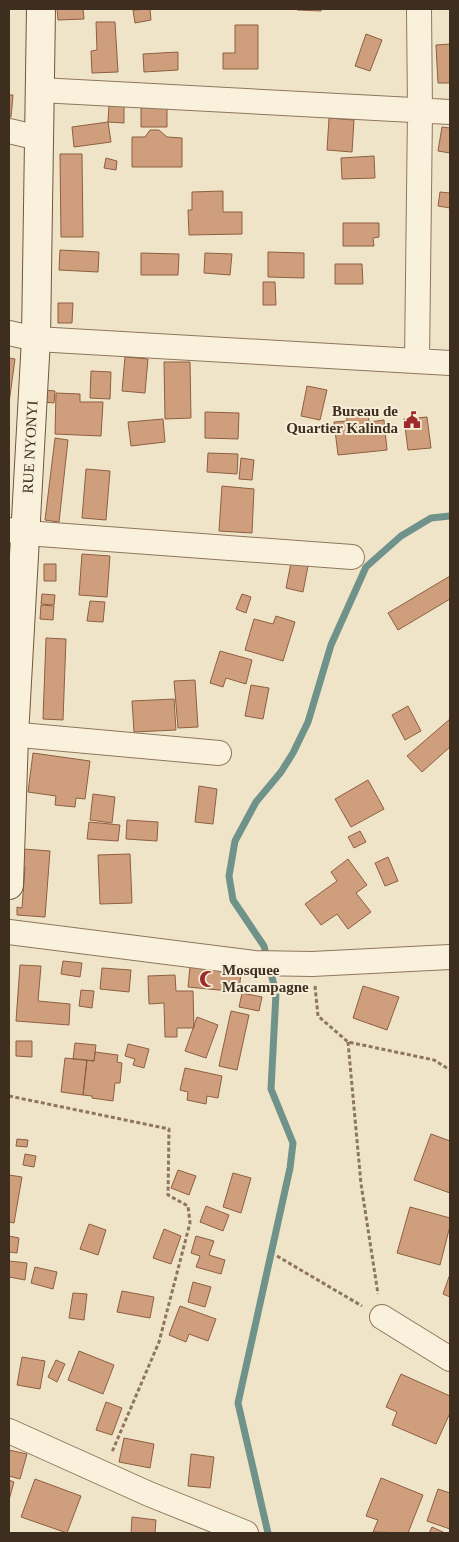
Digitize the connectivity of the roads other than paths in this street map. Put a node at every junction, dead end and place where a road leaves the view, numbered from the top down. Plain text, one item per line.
1 (41, 9) edge
2 (419, 9) edge
3 (40, 90) junction
4 (420, 111) junction
5 (450, 112) edge
6 (9, 131) edge
7 (38, 138) junction
8 (9, 333) edge
9 (36, 339) junction
10 (417, 361) junction
11 (450, 363) edge
12 (17, 531) edge
13 (352, 557) dead end
14 (12, 735) edge
15 (219, 753) dead end
16 (9, 885) edge
17 (9, 932) edge
18 (450, 957) edge
19 (382, 1317) road end
20 (450, 1359) edge
21 (9, 1431) edge
22 (246, 1533) edge

1 - 3 street, RUE NYONYI
2 - 4 street
3 - 4 street
3 - 7 street, RUE NYONYI
4 - 5 street
4 - 10 street
6 - 7 street
7 - 9 street, RUE NYONYI
8 - 9 street
9 - 10 street
9 - 12 street, RUE NYONYI
10 - 11 street
12 - 13 street
12 - 14 street, RUE NYONYI
14 - 15 street
14 - 16 street, RUE NYONYI
17 - 18 street
19 - 20 street
21 - 22 street

